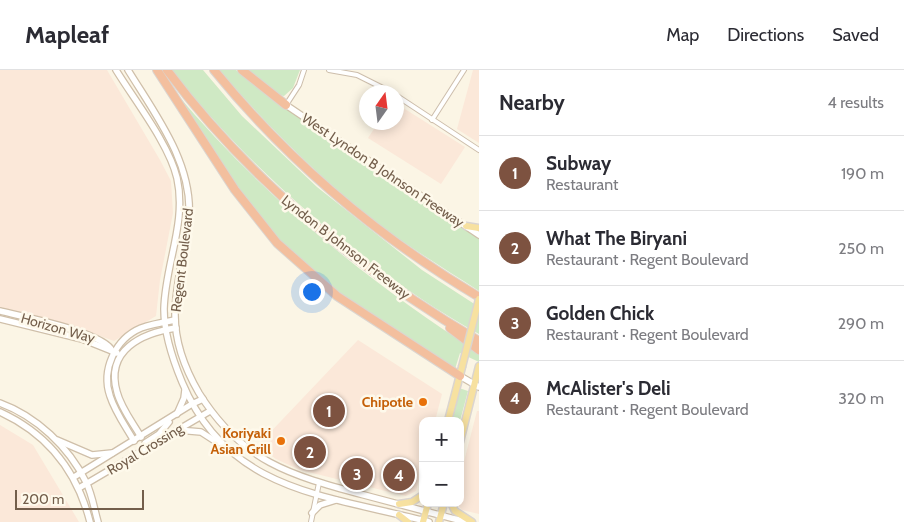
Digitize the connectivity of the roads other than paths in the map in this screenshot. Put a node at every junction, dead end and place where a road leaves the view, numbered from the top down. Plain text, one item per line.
1 (116, 70) edge
2 (128, 70) edge
3 (157, 70) edge
4 (167, 70) edge
5 (214, 70) edge
6 (242, 70) edge
7 (304, 70) edge
8 (329, 70) edge
9 (464, 70) edge
10 (377, 85) edge
11 (404, 101) edge
12 (286, 105) junction
13 (432, 120) junction
14 (479, 150) edge
15 (466, 226) junction
16 (479, 228) edge
17 (479, 235) edge
18 (479, 298) edge
19 (0, 311) edge
20 (24, 317) junction
21 (0, 319) edge
22 (441, 319) junction
23 (175, 320) junction
24 (165, 322) junction
25 (22, 324) junction
26 (176, 328) junction
27 (166, 329) junction
28 (479, 341) edge
29 (479, 350) edge
30 (114, 351) junction
31 (121, 356) junction
32 (479, 366) edge
33 (460, 376) junction
34 (477, 386) edge
35 (184, 388) junction
36 (479, 396) edge
37 (203, 399) junction
38 (0, 402) edge
39 (470, 403) junction
40 (122, 404) junction
41 (192, 404) junction
42 (114, 405) junction
43 (210, 411) junction
44 (0, 412) edge
45 (175, 415) junction
46 (200, 416) junction
47 (449, 417) edge
48 (464, 426) edge
49 (176, 430) junction
50 (141, 437) junction
51 (54, 438) junction
52 (134, 441) junction
53 (145, 448) junction
54 (228, 449) junction
55 (116, 452) junction
56 (81, 473) junction
57 (98, 477) junction
58 (74, 478) junction
59 (87, 483) junction
60 (319, 483) junction
61 (79, 488) junction
62 (316, 494) junction
63 (419, 498) edge
64 (92, 499) junction
65 (337, 499) junction
66 (399, 504) junction
67 (427, 507) edge
68 (453, 507) edge
69 (426, 511) junction
70 (312, 513) junction
71 (399, 515) junction
72 (440, 519) edge
73 (90, 522) edge
74 (98, 522) edge
75 (311, 522) edge
76 (408, 522) edge
77 (425, 522) edge
78 (466, 522) edge
79 (472, 522) edge

1 - 24 street, Regent Boulevard
2 - 23 street, Regent Boulevard
3 - 33 highway
4 - 22 highway, Lyndon B Johnson Freeway
5 - 18 highway
6 - 12 highway
7 - 12 street
8 - 10 street
9 - 13 street
11 - 13 street
12 - 15 street, West Lyndon B Johnson Freeway
13 - 14 street
15 - 16 main road
15 - 17 street, West Lyndon B Johnson Freeway
18 - 33 main road, bridge
19 - 20 street, Horizon Way
20 - 25 street
20 - 30 street, Horizon Way
21 - 25 street, Horizon Way
22 - 28 highway, Lyndon B Johnson Freeway
22 - 29 highway
23 - 24 street
23 - 26 street, Regent Boulevard
24 - 27 street, Regent Boulevard
24 - 30 street
25 - 30 street, Horizon Way
26 - 27 street
26 - 37 street, Regent Boulevard
27 - 31 street
27 - 35 street, Regent Boulevard
30 - 31 street, Horizon Way
30 - 42 street
31 - 40 street
32 - 34 main road
33 - 34 street
33 - 47 main road
34 - 39 main road
35 - 41 street, Regent Boulevard
35 - 45 street
36 - 39 main road
37 - 41 street, Royal Crossing
37 - 43 street, Regent Boulevard
38 - 51 street
39 - 48 main road
40 - 42 street
40 - 50 street
41 - 45 street, Royal Crossing
41 - 46 street, Regent Boulevard
42 - 52 street
43 - 46 street, Royal Crossing
43 - 60 street, Regent Boulevard
44 - 58 street
45 - 50 street, Royal Crossing
45 - 53 street
46 - 49 street, Royal Crossing
46 - 54 street, Regent Boulevard
49 - 53 street, Royal Crossing
49 - 54 street
50 - 52 street, Royal Crossing
51 - 55 street
51 - 56 street
52 - 55 street, Royal Crossing
53 - 57 street, Royal Crossing
54 - 62 street, Regent Boulevard
55 - 56 street, Royal Crossing
56 - 58 street, Royal Crossing
56 - 59 street
57 - 59 street, Royal Crossing
57 - 64 street
58 - 61 street
59 - 61 street, Royal Crossing
59 - 64 street
60 - 62 street
60 - 66 street, Regent Boulevard
61 - 73 street
62 - 65 street, Regent Boulevard
62 - 70 street
63 - 66 main road
64 - 74 street
65 - 70 street
65 - 71 street, Regent Boulevard
66 - 69 street, Regent Boulevard
67 - 69 main road
68 - 79 main road
69 - 72 street, Regent Boulevard
69 - 77 main road
70 - 75 street
71 - 76 main road
71 - 77 street, Regent Boulevard
72 - 78 street, Regent Boulevard

